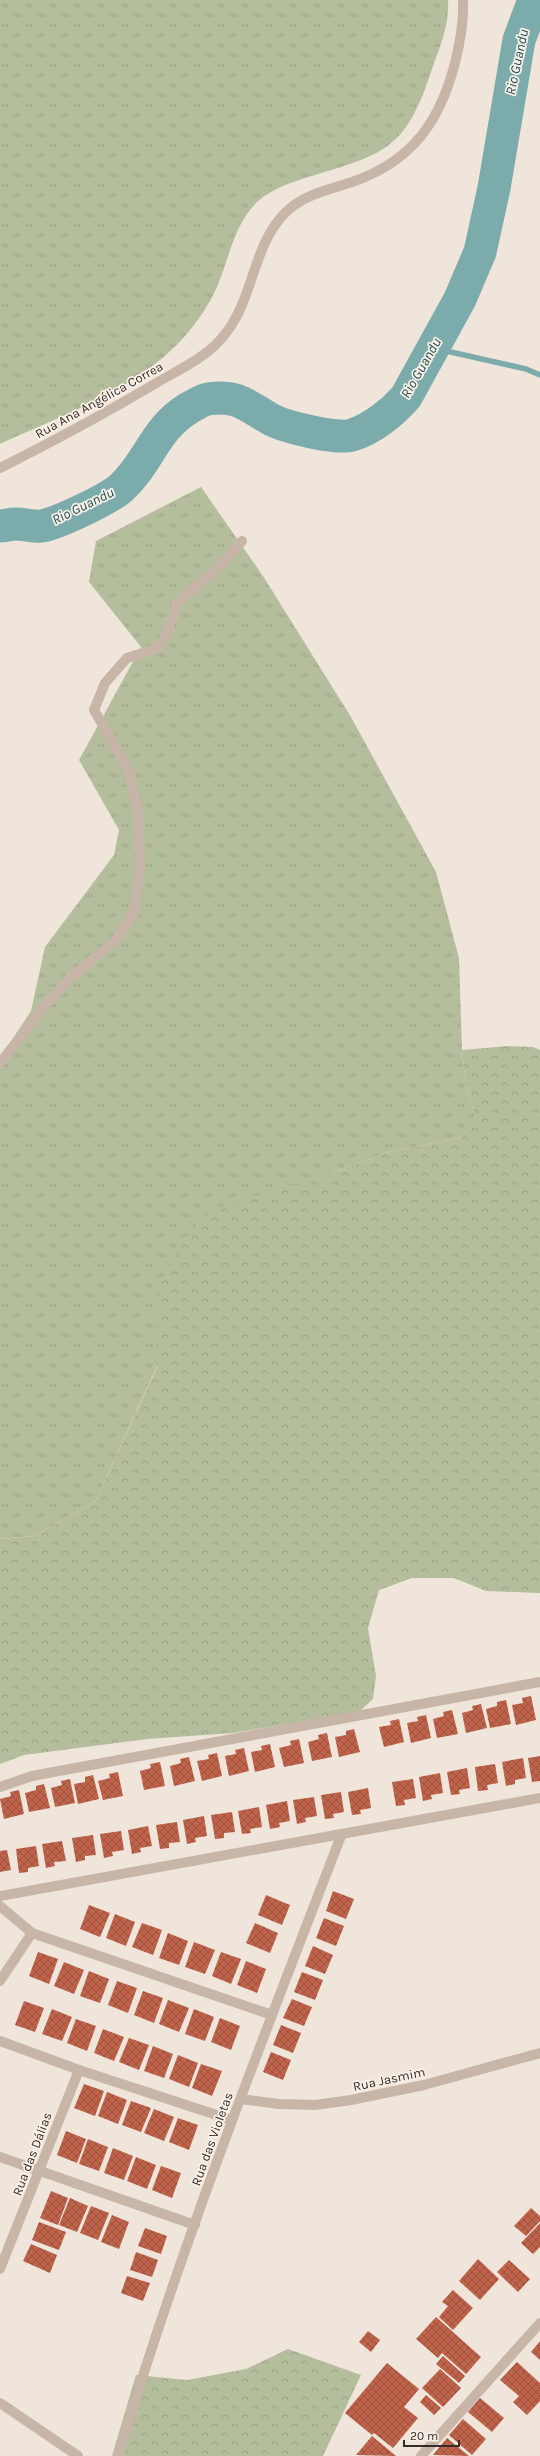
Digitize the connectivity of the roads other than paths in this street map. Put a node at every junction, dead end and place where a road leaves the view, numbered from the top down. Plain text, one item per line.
1 (463, 0) edge
2 (0, 468) edge
3 (242, 541) dead end
4 (0, 1063) edge
5 (540, 1682) edge
6 (0, 1787) edge
7 (540, 1798) edge
8 (341, 1836) junction
9 (0, 1896) edge
10 (0, 1906) edge
11 (32, 1933) junction
12 (0, 1981) edge
13 (272, 2014) junction
14 (0, 2041) edge
15 (540, 2054) edge
16 (79, 2070) junction
17 (241, 2099) junction
18 (232, 2120) junction
19 (0, 2157) edge
20 (40, 2171) junction
21 (195, 2225) junction
22 (0, 2269) edge
23 (540, 2323) edge
24 (0, 2403) edge
25 (78, 2456) edge
26 (118, 2456) edge
27 (421, 2456) edge

1 - 2 street, Rua Ana Angélica Correa
3 - 4 street
5 - 6 street
7 - 8 street
8 - 9 street
8 - 13 street, Rua das Violetas
10 - 11 street
11 - 12 street
11 - 13 street
13 - 17 street, Rua das Violetas
14 - 16 street
15 - 17 street, Rua Jasmim
16 - 18 street
16 - 20 street, Rua das Dálias
17 - 18 street, Rua das Violetas
18 - 21 street, Rua das Violetas
19 - 20 street
20 - 21 street
20 - 22 street, Rua das Dálias
21 - 26 street, Rua das Violetas
23 - 27 street
24 - 25 street

